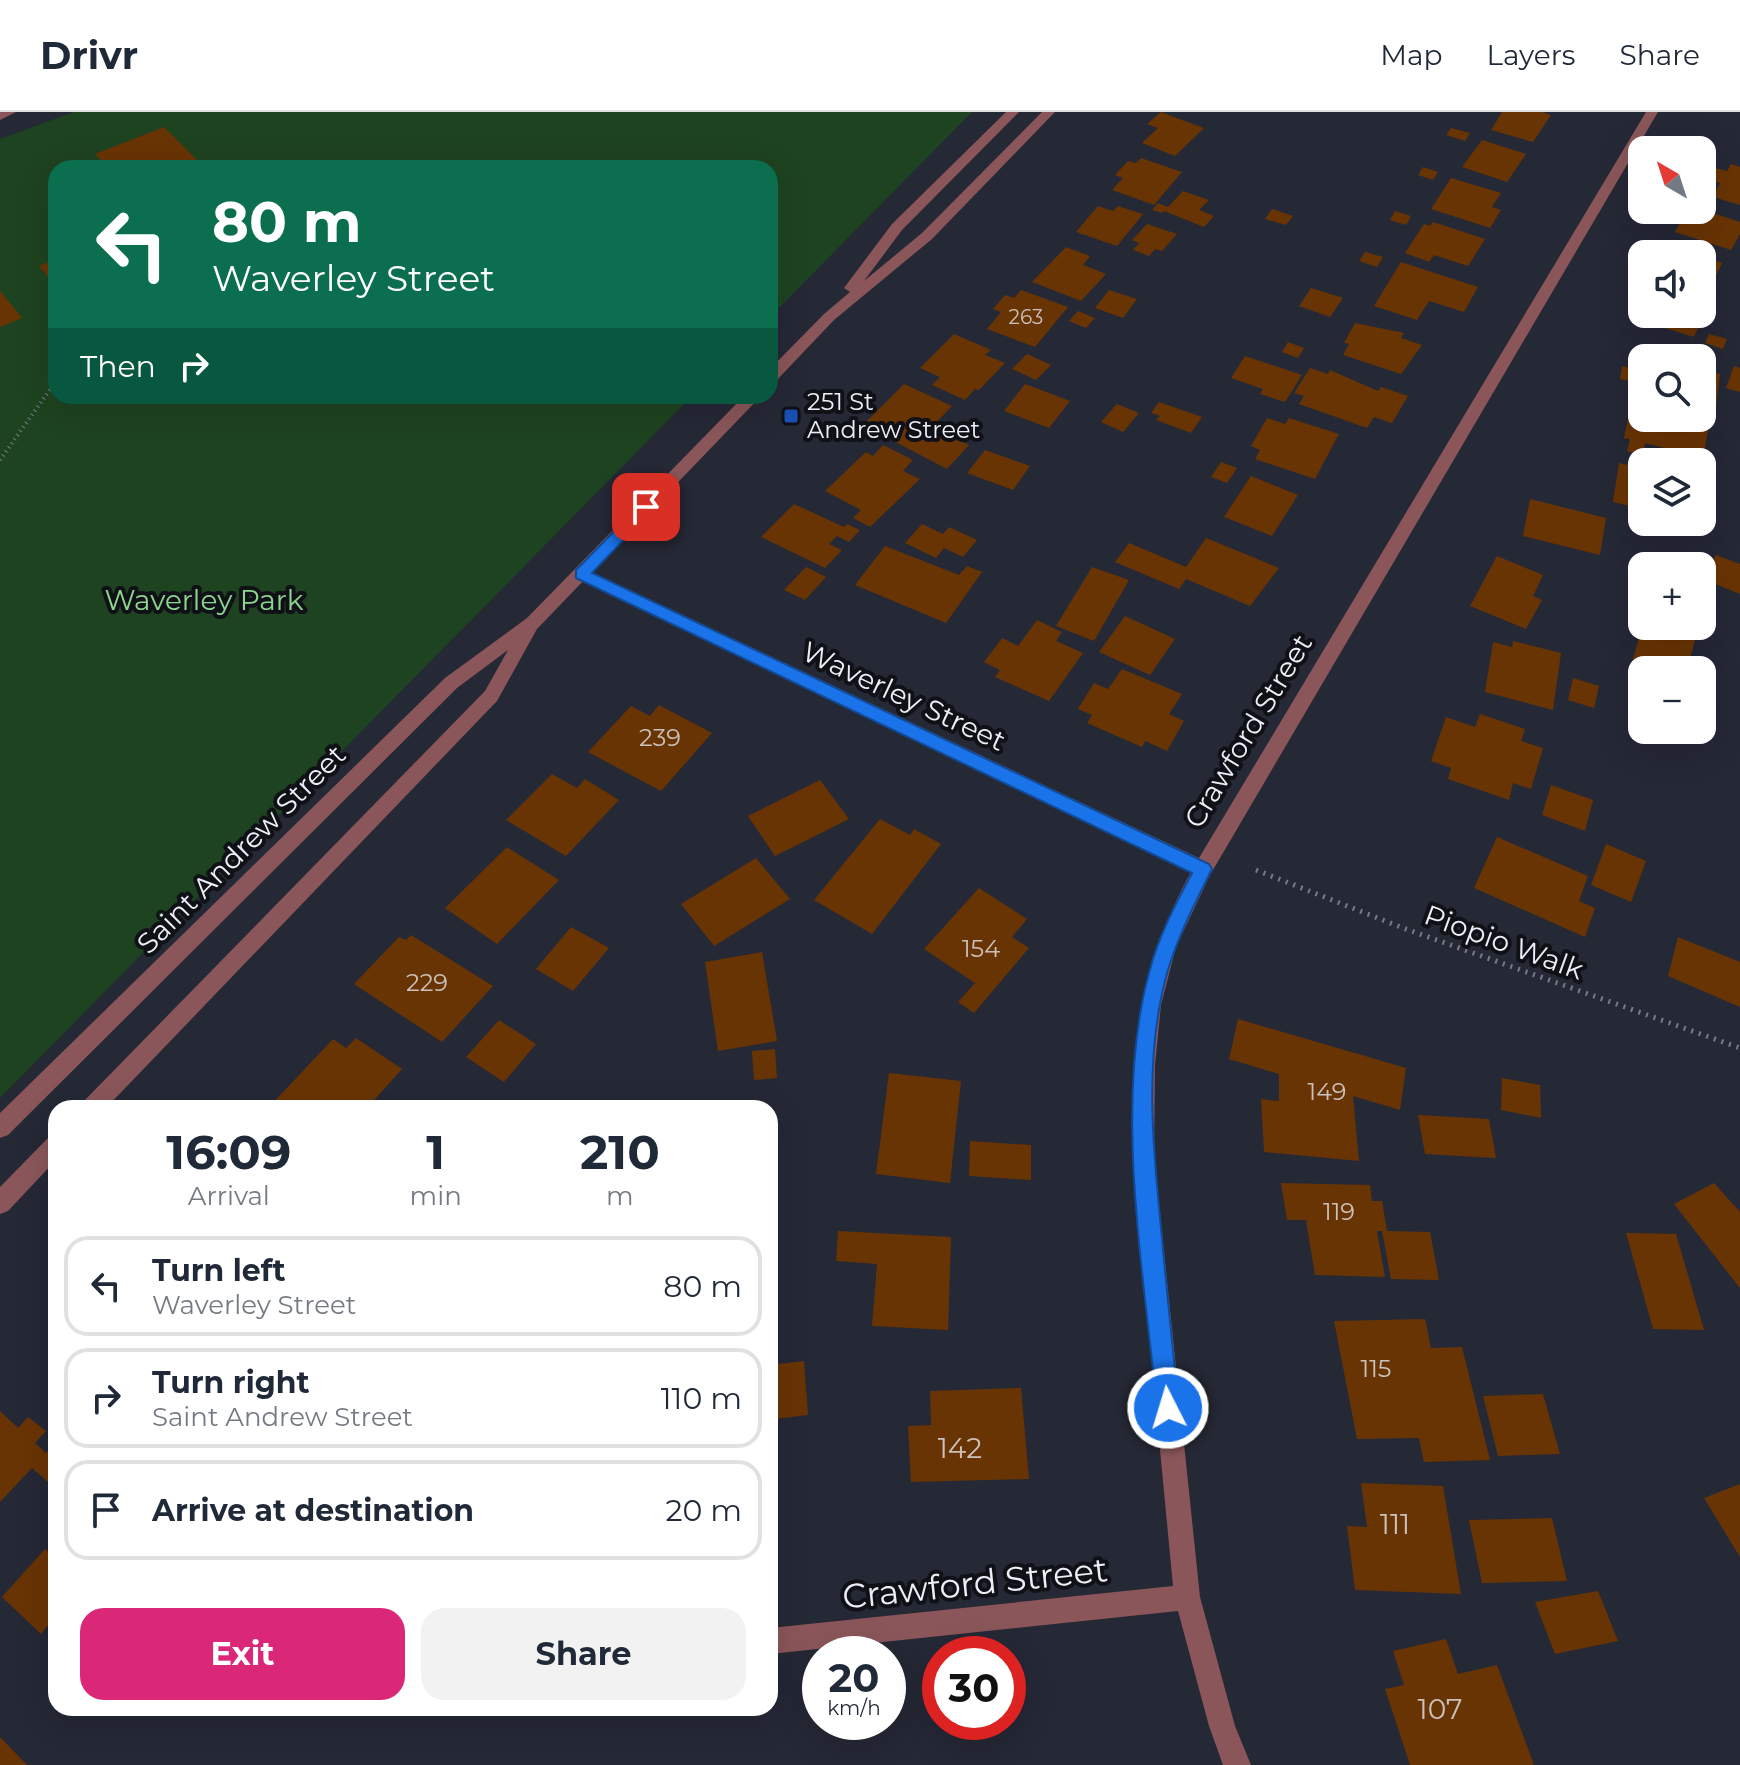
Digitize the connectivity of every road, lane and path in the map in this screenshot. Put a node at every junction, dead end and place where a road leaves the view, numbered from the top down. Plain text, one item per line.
1 (10, 112) edge
2 (1013, 112) edge
3 (1049, 112) edge
4 (1652, 112) edge
5 (0, 116) edge
6 (829, 317) junction
7 (778, 370) edge
8 (48, 392) edge
9 (745, 404) edge
10 (0, 460) edge
11 (581, 574) junction
12 (533, 623) junction
13 (1203, 869) junction
14 (1256, 870) dead end
15 (1740, 1048) edge
16 (100, 1100) edge
17 (0, 1128) edge
18 (48, 1153) edge
19 (0, 1203) edge
20 (1187, 1597) junction
21 (778, 1640) edge
22 (1237, 1765) edge

1 - 5 street
2 - 6 street
3 - 6 street
4 - 13 street, Crawford Street
6 - 7 street
8 - 10 path
9 - 11 street, Saint Andrew Street
11 - 12 street, Saint Andrew Street
11 - 13 street, Waverley Street
12 - 16 street, Saint Andrew Street
12 - 17 street, Saint Andrew Street
13 - 20 street, Crawford Street
14 - 15 path, Piopio Walk
18 - 19 street
20 - 21 street, Crawford Street
20 - 22 street, Crawford Street

